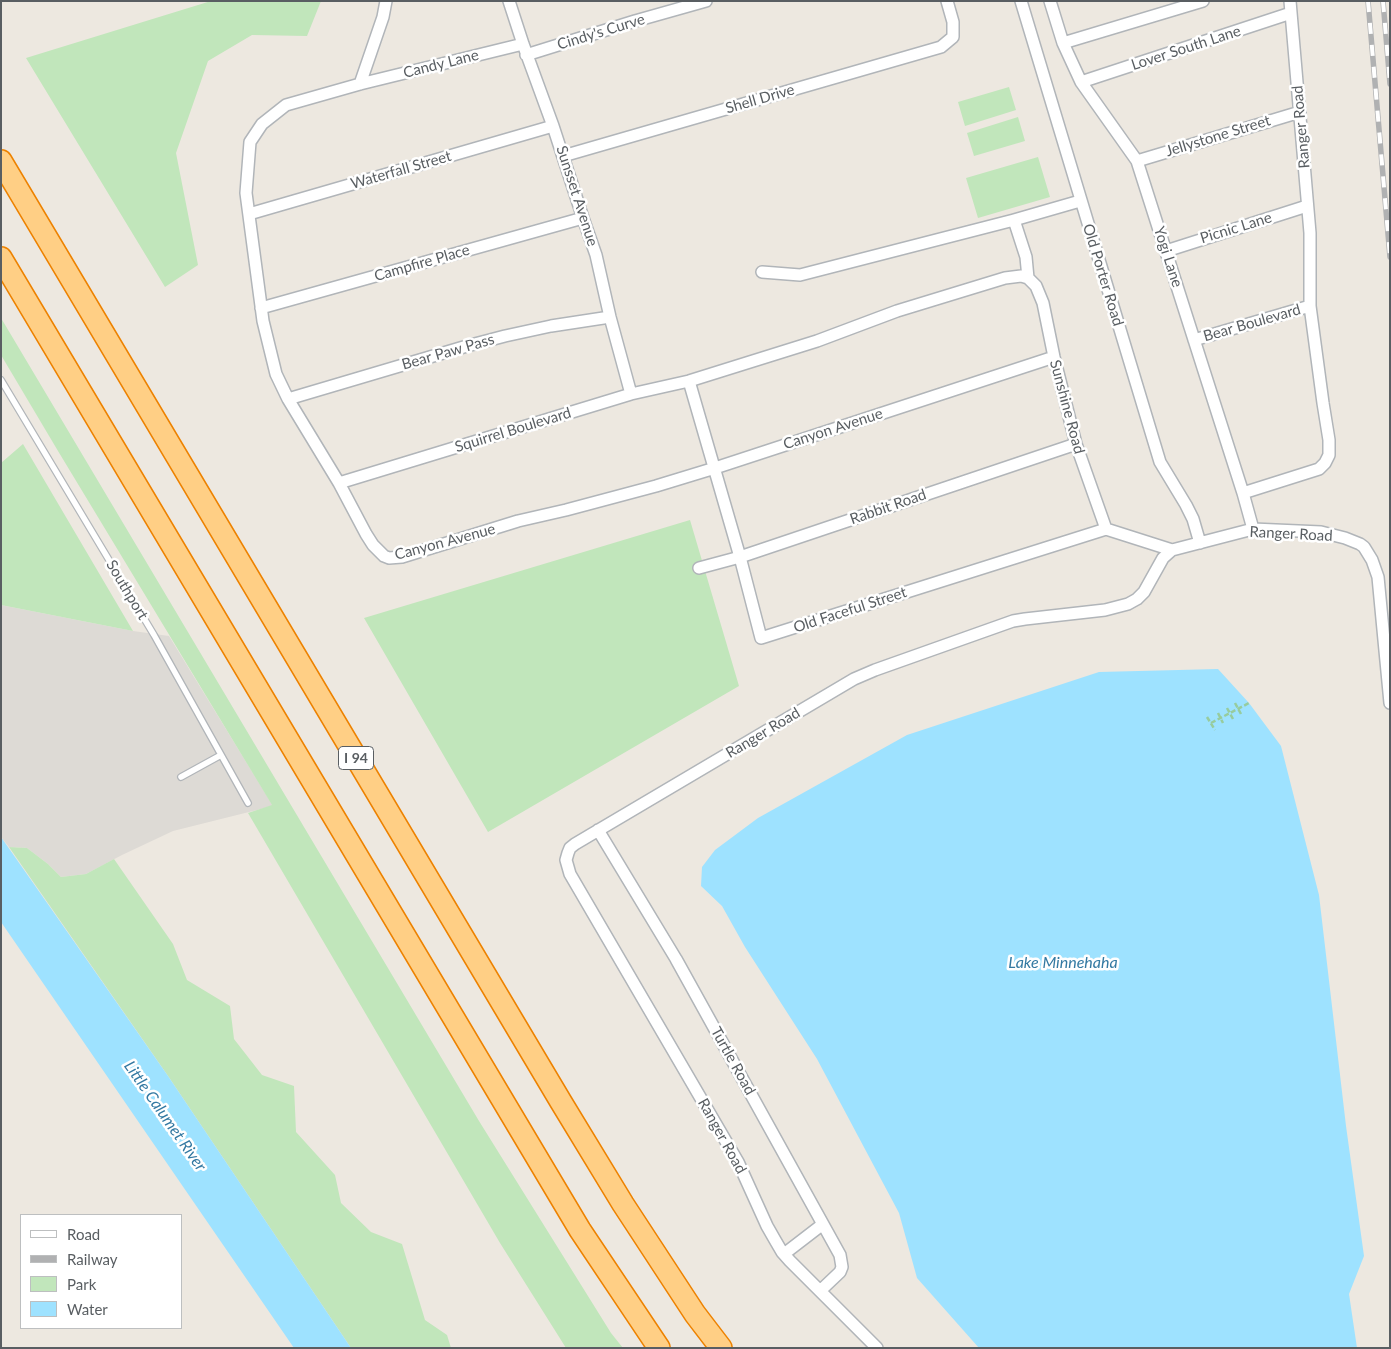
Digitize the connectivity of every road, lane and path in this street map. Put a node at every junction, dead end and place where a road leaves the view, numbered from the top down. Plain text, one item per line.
1 (386, 1) edge
2 (509, 1) edge
3 (706, 1) edge
4 (947, 1) edge
5 (1021, 1) edge
6 (1050, 1) edge
7 (1203, 1) edge
8 (1290, 7) edge
9 (1063, 43) junction
10 (524, 50) junction
11 (1081, 82) junction
12 (360, 84) junction
13 (1300, 112) junction
14 (553, 126) junction
15 (563, 156) junction
16 (1, 161) edge
17 (1137, 161) junction
18 (1080, 200) junction
19 (1308, 206) junction
20 (249, 214) junction
21 (582, 218) junction
22 (1014, 220) junction
23 (1166, 251) junction
24 (1, 258) edge
25 (762, 272) dead end
26 (1028, 278) junction
27 (1310, 306) junction
28 (261, 308) junction
29 (610, 317) junction
30 (1194, 340) junction
31 (1054, 357) junction
32 (1, 380) edge
33 (689, 381) junction
34 (631, 394) junction
35 (288, 399) junction
36 (1076, 444) junction
37 (715, 468) junction
38 (339, 483) junction
39 (1243, 493) junction
40 (1106, 528) junction
41 (1253, 529) junction
42 (1200, 543) junction
43 (1172, 550) junction
44 (740, 557) junction
45 (699, 568) dead end
46 (1249, 703) dead end
47 (1390, 703) edge
48 (1236, 704) dead end
49 (1227, 708) dead end
50 (1238, 708) junction
51 (1229, 713) junction
52 (1218, 714) dead end
53 (1241, 714) dead end
54 (1207, 717) dead end
55 (1220, 718) junction
56 (1233, 719) dead end
57 (1211, 723) junction
58 (1223, 723) dead end
59 (1215, 730) dead end
60 (222, 755) junction
61 (181, 777) dead end
62 (248, 803) dead end
63 (598, 830) junction
64 (823, 1224) junction
65 (784, 1254) junction
66 (820, 1291) junction
67 (659, 1348) edge
68 (721, 1348) edge
69 (877, 1348) edge

1 - 12 street
2 - 10 street, Sunsset Avenue
3 - 10 street, Cindy's Curve
4 - 15 street, Shell Drive
5 - 18 street, Old Porter Road
6 - 9 street, Yogi Lane
7 - 9 street
8 - 11 street, Lover South Lane
8 - 13 street, Ranger Road
9 - 11 street, Yogi Lane
10 - 12 street, Candy Lane
10 - 14 street, Sunsset Avenue
11 - 17 street, Yogi Lane
12 - 20 street, Canyon Avenue
13 - 17 street, Jellystone Street
13 - 19 street, Ranger Road
14 - 15 street, Sunsset Avenue
14 - 20 street, Waterfall Street
15 - 21 street, Sunsset Avenue
16 - 68 highway, I 94
17 - 23 street, Yogi Lane
18 - 22 street
18 - 42 street, Old Porter Road
19 - 23 street, Picnic Lane
19 - 27 street, Ranger Road
20 - 28 street, Canyon Avenue
21 - 28 street, Campfire Place
21 - 29 street, Sunsset Avenue
22 - 25 street
22 - 26 street, Sunshine Road
23 - 30 street, Yogi Lane
24 - 67 highway
26 - 31 street, Sunshine Road
26 - 33 street
27 - 30 street, Bear Boulevard
27 - 39 street, Ranger Road
28 - 35 street, Canyon Avenue
29 - 34 street, Sunsset Avenue
29 - 35 street, Bear Paw Pass
30 - 39 street, Yogi Lane
31 - 36 street, Sunshine Road
31 - 37 street, Canyon Avenue
32 - 60 lane, Southport
33 - 34 street, Squirrel Boulevard
33 - 37 street, Old Faceful Street
34 - 38 street, Squirrel Boulevard
35 - 38 street, Canyon Avenue
36 - 40 street, Sunshine Road
36 - 44 street, Rabbit Road
37 - 38 street, Canyon Avenue
37 - 44 street, Old Faceful Street
39 - 41 street, Yogi Lane
40 - 43 street
40 - 44 street, Old Faceful Street
41 - 42 street, Ranger Road
41 - 47 street, Ranger Road
42 - 43 street, Ranger Road
43 - 63 street, Ranger Road
44 - 45 street, Rabbit Road
46 - 50 path
48 - 50 path
49 - 51 path
50 - 51 path
50 - 53 path
51 - 55 path
51 - 56 path
52 - 55 path
54 - 57 path
55 - 57 path
55 - 58 path
57 - 59 path
60 - 61 lane
60 - 62 lane, Southport
63 - 64 street, Turtle Road
63 - 65 street, Ranger Road
64 - 65 street
64 - 66 street, Turtle Road
65 - 66 street, Ranger Road
66 - 69 street, Ranger Road

